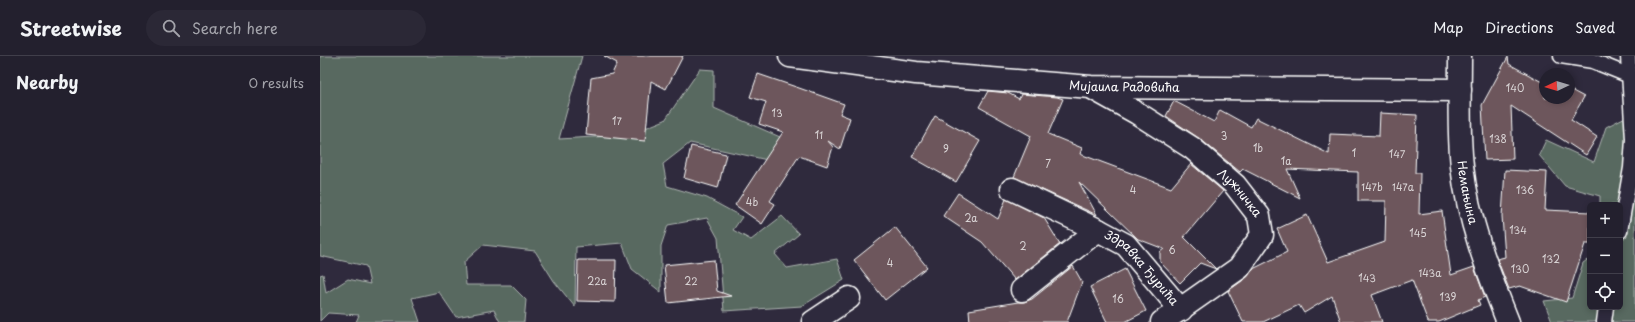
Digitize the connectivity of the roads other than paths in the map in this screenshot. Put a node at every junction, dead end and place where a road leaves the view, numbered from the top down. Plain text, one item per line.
1 (790, 56) edge
2 (1460, 56) edge
3 (1561, 56) edge
4 (1628, 56) edge
5 (1630, 76) junction
6 (1091, 87) junction
7 (1460, 90) junction
8 (1012, 189) dead end
9 (1623, 214) edge
10 (1098, 230) junction
11 (1022, 290) dead end
12 (849, 298) dead end
13 (1181, 310) junction
14 (1606, 310) edge
15 (813, 322) edge
16 (1162, 322) edge
17 (1508, 322) edge
18 (1604, 322) edge

1 - 6 street, Мијаила Радовића
2 - 7 street, Немањина
3 - 5 lane
4 - 5 lane
5 - 9 lane
6 - 7 street, Мијаила Радовића
6 - 13 street, Лужничка
7 - 17 street, Немањина
8 - 10 street, Здравка Ђурића
10 - 11 street, Здравка Ђурића
10 - 13 street, Здравка Ђурића
12 - 15 street
13 - 16 street, Лужничка
14 - 18 lane

